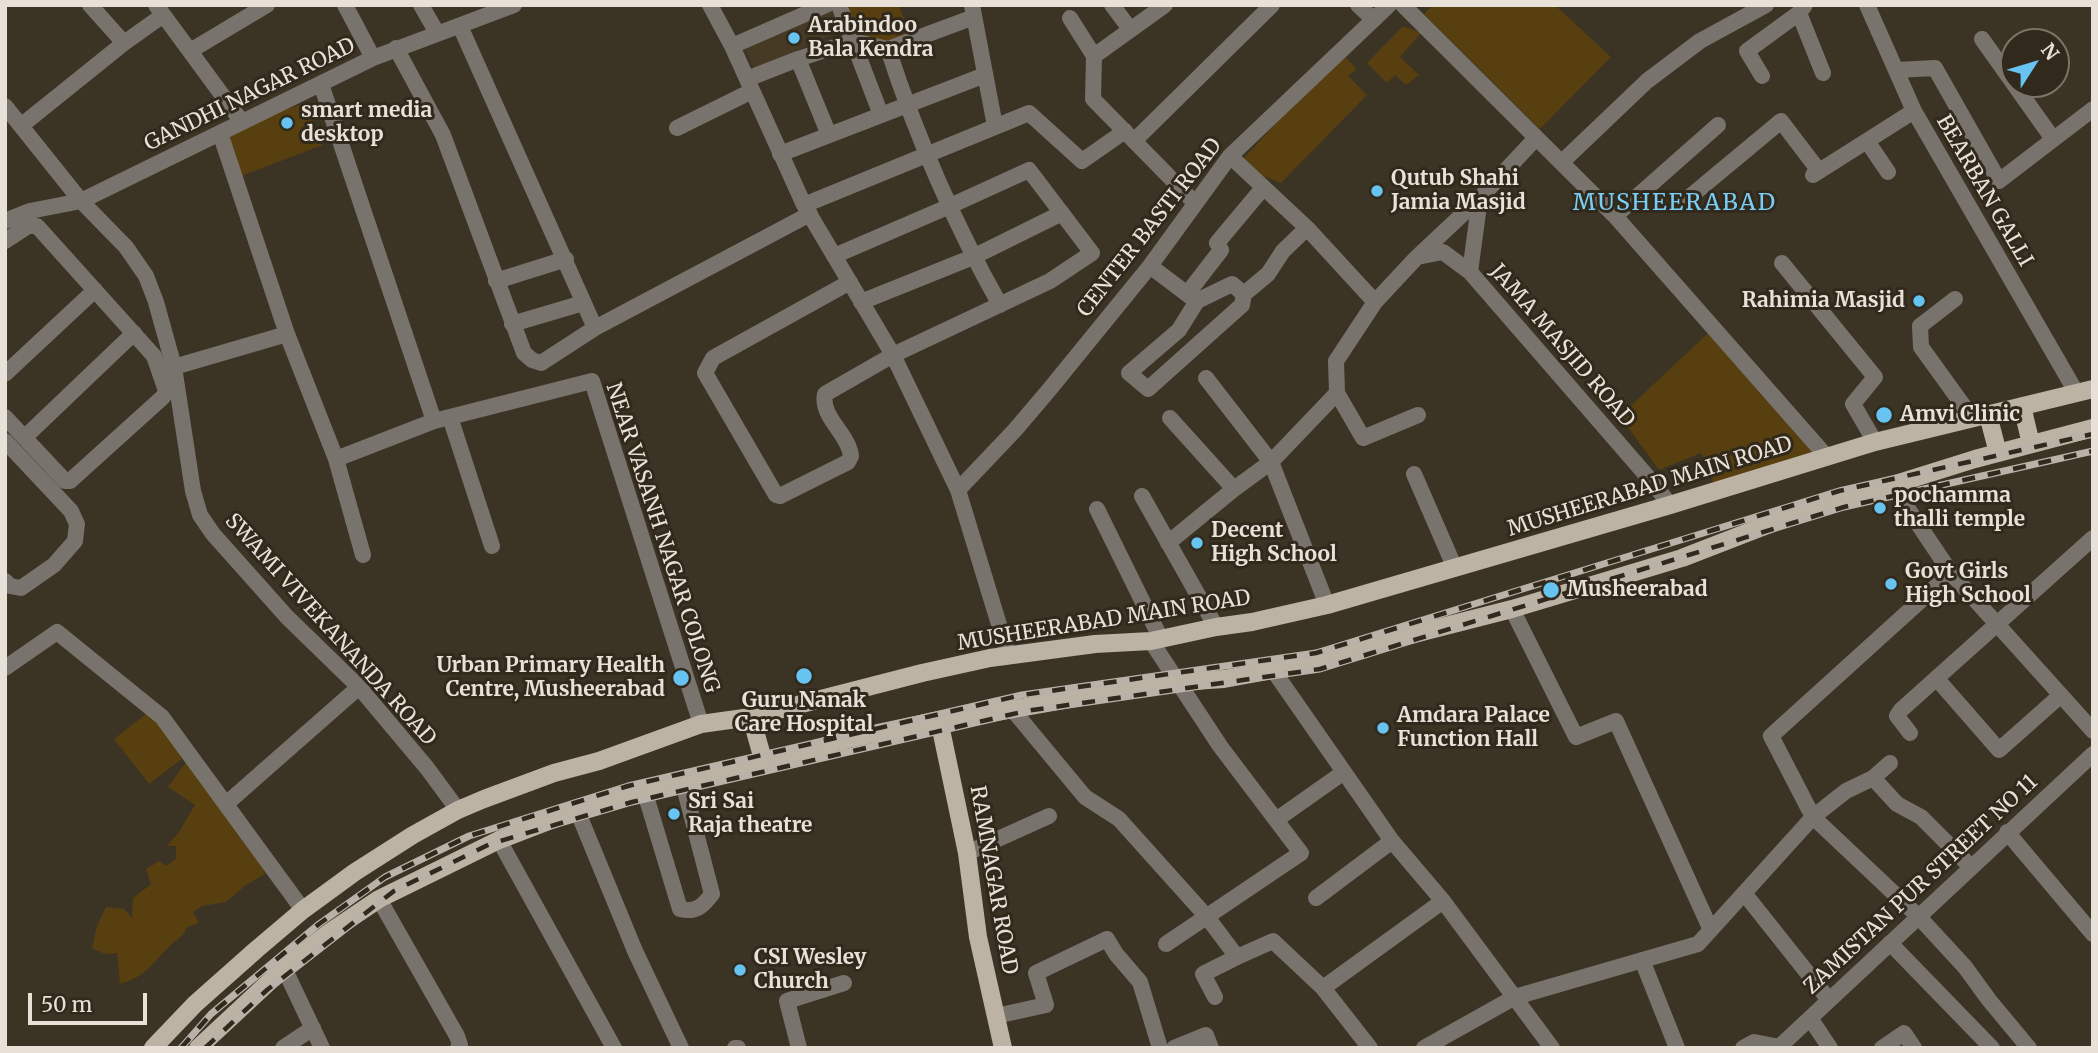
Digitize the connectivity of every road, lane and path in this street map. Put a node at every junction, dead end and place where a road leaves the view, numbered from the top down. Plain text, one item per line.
1 (90, 5) edge
2 (267, 5) edge
3 (345, 5) edge
4 (421, 5) edge
5 (514, 5) edge
6 (710, 5) edge
7 (826, 5) edge
8 (839, 5) edge
9 (1112, 5) edge
10 (1272, 5) edge
11 (1358, 5) edge
12 (1389, 5) edge
13 (1402, 5) edge
14 (1766, 5) edge
15 (1867, 5) edge
16 (1159, 7) edge
17 (1802, 9) edge
18 (159, 10) edge
19 (973, 11) edge
20 (1070, 18) dead end
21 (1373, 19) junction
22 (460, 26) junction
23 (1130, 29) junction
24 (437, 33) junction
25 (1982, 39) dead end
26 (853, 41) junction
27 (124, 43) junction
28 (732, 46) junction
29 (396, 48) junction
30 (888, 49) junction
31 (190, 51) junction
32 (1094, 56) junction
33 (373, 58) junction
34 (798, 59) junction
35 (1896, 70) junction
36 (1823, 73) dead end
37 (985, 75) junction
38 (1762, 76) dead end
39 (321, 84) junction
40 (750, 85) junction
41 (906, 105) junction
42 (5, 106) edge
43 (2093, 109) edge
44 (1914, 111) junction
45 (881, 115) junction
46 (242, 122) junction
47 (22, 125) junction
48 (1718, 125) dead end
49 (995, 126) junction
50 (677, 128) dead end
51 (220, 133) junction
52 (828, 135) junction
53 (1129, 136) junction
54 (1536, 138) junction
55 (2053, 139) junction
56 (1867, 141) junction
57 (780, 154) junction
58 (926, 156) junction
59 (1230, 156) junction
60 (1562, 162) junction
61 (1888, 172) dead end
62 (1263, 188) junction
63 (1480, 198) junction
64 (1686, 200) dead end
65 (81, 201) junction
66 (1195, 203) junction
67 (950, 206) junction
68 (807, 209) junction
69 (1062, 213) junction
70 (1615, 216) junction
71 (5, 220) edge
72 (1307, 228) junction
73 (5, 242) edge
74 (834, 256) junction
75 (973, 257) junction
76 (1417, 257) junction
77 (566, 260) junction
78 (1782, 263) dead end
79 (1150, 267) junction
80 (1469, 272) junction
81 (496, 281) junction
82 (850, 282) junction
83 (95, 290) junction
84 (1244, 294) junction
85 (1192, 298) junction
86 (1955, 299) dead end
87 (861, 302) junction
88 (1375, 302) junction
89 (583, 303) junction
90 (1000, 305) junction
91 (512, 324) junction
92 (596, 328) junction
93 (1179, 330) junction
94 (134, 333) junction
95 (287, 334) junction
96 (1195, 348) junction
97 (892, 355) junction
98 (174, 367) junction
99 (5, 374) edge
100 (1206, 378) dead end
101 (2084, 390) edge
102 (1337, 393) junction
103 (2022, 406) junction
104 (1418, 415) dead end
105 (5, 417) edge
106 (1981, 417) junction
107 (1170, 418) dead end
108 (442, 419) junction
109 (2093, 428) edge
110 (25, 437) junction
111 (5, 441) edge
112 (1875, 442) junction
113 (2031, 444) junction
114 (1998, 453) junction
115 (1827, 457) junction
116 (336, 459) junction
117 (1271, 461) junction
118 (1415, 474) dead end
119 (1892, 485) junction
120 (1234, 489) junction
121 (958, 490) junction
122 (1142, 496) dead end
123 (1670, 505) junction
124 (1097, 509) dead end
125 (2093, 538) edge
126 (1168, 544) junction
127 (492, 546) dead end
128 (363, 555) dead end
129 (1454, 566) junction
130 (1951, 573) junction
131 (5, 581) edge
132 (1328, 605) junction
133 (1512, 609) junction
134 (1998, 624) junction
135 (1216, 627) junction
136 (1156, 640) junction
137 (1008, 654) junction
138 (5, 668) edge
139 (1273, 670) junction
140 (1937, 680) junction
141 (1177, 682) junction
142 (359, 687) junction
143 (2061, 695) junction
144 (1012, 709) junction
145 (751, 717) junction
146 (939, 720) junction
147 (701, 724) junction
148 (2093, 731) edge
149 (1910, 733) dead end
150 (2093, 754) edge
151 (764, 763) junction
152 (1891, 763) dead end
153 (1344, 772) junction
154 (1873, 778) junction
155 (683, 783) junction
156 (645, 793) junction
157 (226, 804) junction
158 (458, 810) junction
159 (577, 810) junction
160 (1049, 816) dead end
161 (1813, 817) junction
162 (1276, 820) junction
163 (2007, 832) junction
164 (499, 840) junction
165 (1392, 841) junction
166 (967, 853) junction
167 (1971, 867) junction
168 (1744, 893) junction
169 (1316, 898) dead end
170 (379, 899) junction
171 (1443, 901) junction
172 (303, 910) junction
173 (1918, 916) junction
174 (1207, 917) junction
175 (2091, 927) edge
176 (1710, 929) junction
177 (1890, 943) junction
178 (1166, 944) dead end
179 (1237, 957) junction
180 (1642, 960) junction
181 (284, 968) junction
182 (844, 983) dead end
183 (1323, 988) junction
184 (1215, 997) dead end
185 (1514, 997) junction
186 (1829, 1000) junction
187 (996, 1016) junction
188 (1810, 1018) junction
189 (313, 1028) junction
190 (156, 1047) edge
191 (1779, 1047) edge
192 (198, 1048) edge
193 (283, 1048) edge
194 (322, 1048) edge
195 (458, 1048) edge
196 (614, 1048) edge
197 (681, 1048) edge
198 (799, 1048) edge
199 (1003, 1048) edge
200 (1160, 1048) edge
201 (1174, 1048) edge
202 (1211, 1048) edge
203 (1370, 1048) edge
204 (1424, 1048) edge
205 (1552, 1048) edge
206 (1677, 1048) edge
207 (1743, 1048) edge
208 (1830, 1048) edge
209 (1882, 1048) edge
210 (1914, 1048) edge
211 (1992, 1048) edge
212 (2029, 1048) edge

1 - 27 street
2 - 31 street
3 - 33 street
4 - 24 street
5 - 22 street, GANDHI NAGAR ROAD
6 - 28 street
7 - 28 street
8 - 26 street
9 - 23 street
10 - 53 street
11 - 21 street
12 - 21 street, CENTER BASTI ROAD
13 - 54 street
14 - 60 street
15 - 35 street, BEARBAN GALLI
16 - 23 street
17 - 36 street
17 - 38 street
18 - 27 street
18 - 31 street
19 - 30 street
19 - 37 street
20 - 32 street
21 - 59 street, CENTER BASTI ROAD
22 - 24 street, GANDHI NAGAR ROAD
22 - 77 street
23 - 32 street
24 - 29 street, GANDHI NAGAR ROAD
25 - 55 street
26 - 30 street
26 - 34 street
26 - 45 street
27 - 47 street
28 - 40 street
29 - 33 street, GANDHI NAGAR ROAD
29 - 81 street
30 - 41 street
31 - 46 street
32 - 53 street
33 - 39 street, GANDHI NAGAR ROAD
34 - 40 street
34 - 52 street
35 - 44 street, BEARBAN GALLI
35 - 55 street
37 - 41 street
37 - 49 street
39 - 46 street, GANDHI NAGAR ROAD
39 - 108 street
40 - 50 street
40 - 57 street
41 - 45 street
41 - 58 street
42 - 47 street, SWAMI VIVEKANANDA ROAD
43 - 55 street
44 - 56 street
44 - 101 street, BEARBAN GALLI
45 - 52 street
46 - 51 street, GANDHI NAGAR ROAD
47 - 65 street, SWAMI VIVEKANANDA ROAD
48 - 70 street
49 - 53 street
49 - 58 street
51 - 65 street, GANDHI NAGAR ROAD
51 - 95 street
52 - 57 street
53 - 66 street
54 - 60 street
54 - 63 street
56 - 61 street
56 - 64 street
57 - 68 street
58 - 67 street
58 - 68 street
59 - 62 street
59 - 66 street, CENTER BASTI ROAD
60 - 70 street
62 - 72 street
62 - 85 street
63 - 76 street
63 - 80 street, JAMA MASJID ROAD
65 - 71 street, GANDHI NAGAR ROAD
65 - 98 street, SWAMI VIVEKANANDA ROAD
66 - 79 street, CENTER BASTI ROAD
67 - 69 street
67 - 74 street
67 - 75 street
68 - 74 street
68 - 92 street
69 - 75 street
69 - 90 street
70 - 115 street
72 - 84 street
72 - 88 street
73 - 83 street
74 - 82 street
75 - 87 street
75 - 90 street
76 - 80 street
76 - 88 street
77 - 81 street
77 - 89 street
78 - 112 street
79 - 85 street
79 - 121 street, CENTER BASTI ROAD
80 - 123 street, JAMA MASJID ROAD
81 - 91 street
82 - 87 street
82 - 97 street
83 - 94 street
83 - 99 street
84 - 85 street
84 - 96 street
85 - 93 street
86 - 106 street
87 - 97 street
88 - 102 street
89 - 91 street
89 - 92 street
90 - 97 street
91 - 92 street
93 - 96 street
93 - 96 street
94 - 110 street
94 - 110 street
95 - 98 street
95 - 116 street
97 - 121 street
98 - 142 street, SWAMI VIVEKANANDA ROAD
100 - 117 street
101 - 103 main road, MUSHEERABAD MAIN ROAD
102 - 104 street
102 - 117 street
103 - 106 main road, MUSHEERABAD MAIN ROAD
103 - 113 main road
105 - 110 street
106 - 112 main road, MUSHEERABAD MAIN ROAD
106 - 114 main road
107 - 120 street
108 - 116 street
108 - 127 street
108 - 147 street, NEAR VASANH NAGAR COLONG
109 - 113 main road
111 - 131 street
112 - 115 main road, MUSHEERABAD MAIN ROAD
113 - 114 main road
114 - 119 main road
115 - 123 main road, MUSHEERABAD MAIN ROAD
116 - 128 street
117 - 120 street
117 - 132 street
118 - 129 street
119 - 130 street
119 - 133 main road
120 - 126 street
121 - 137 street
122 - 126 street
123 - 129 main road, MUSHEERABAD MAIN ROAD
124 - 136 street
125 - 134 street
126 - 135 street
129 - 132 main road, MUSHEERABAD MAIN ROAD
130 - 134 street
130 - 161 street
132 - 135 main road, MUSHEERABAD MAIN ROAD
133 - 139 main road
133 - 176 street
134 - 140 street
134 - 143 street
135 - 136 main road, MUSHEERABAD MAIN ROAD
136 - 137 main road, MUSHEERABAD MAIN ROAD
136 - 141 street
137 - 145 main road, MUSHEERABAD MAIN ROAD
138 - 157 street
139 - 141 main road
139 - 153 street
140 - 143 street
140 - 149 street
141 - 144 main road
141 - 162 street
142 - 157 street
142 - 158 street, SWAMI VIVEKANANDA ROAD
143 - 148 street
144 - 146 main road
144 - 174 street
145 - 147 main road, MUSHEERABAD MAIN ROAD
145 - 151 main road
146 - 151 main road
146 - 166 main road, RAMNAGAR ROAD
147 - 158 main road, MUSHEERABAD MAIN ROAD
150 - 163 street, ZAMISTAN PUR STREET NO 11
151 - 155 main road
152 - 154 street
153 - 162 street
153 - 165 street
154 - 161 street
154 - 167 street
155 - 156 main road
155 - 156 street
156 - 159 main road
157 - 172 street
158 - 172 main road, MUSHEERABAD MAIN ROAD
159 - 164 main road
159 - 197 street
160 - 166 street
161 - 168 street
161 - 173 street
162 - 174 street
163 - 167 street, ZAMISTAN PUR STREET NO 11
163 - 175 street
164 - 170 main road
164 - 196 street
165 - 169 street
165 - 171 street
166 - 187 main road, RAMNAGAR ROAD
167 - 173 street, ZAMISTAN PUR STREET NO 11
168 - 176 street
168 - 186 street
170 - 181 main road
170 - 195 street
171 - 183 street
171 - 185 street
172 - 190 main road, MUSHEERABAD MAIN ROAD
173 - 177 street, ZAMISTAN PUR STREET NO 11
173 - 212 street
174 - 178 street
174 - 179 street
176 - 180 street
177 - 186 street, ZAMISTAN PUR STREET NO 11
177 - 211 street
179 - 183 street
179 - 184 street
180 - 185 street
180 - 206 street
181 - 189 street
181 - 192 main road
182 - 198 street
183 - 203 street
185 - 204 street
185 - 205 street
186 - 188 street, ZAMISTAN PUR STREET NO 11
187 - 199 main road, RAMNAGAR ROAD
187 - 200 street
188 - 191 street, ZAMISTAN PUR STREET NO 11
188 - 208 street
189 - 193 street
189 - 194 street
191 - 207 street
201 - 202 street
209 - 210 street

